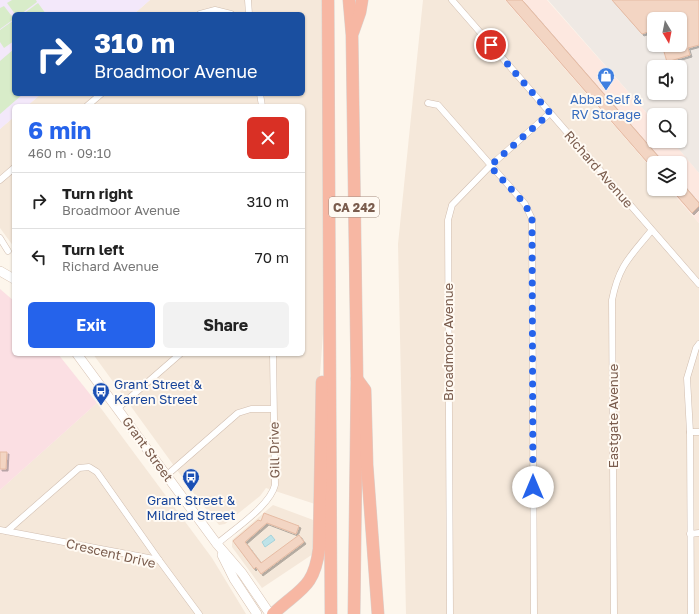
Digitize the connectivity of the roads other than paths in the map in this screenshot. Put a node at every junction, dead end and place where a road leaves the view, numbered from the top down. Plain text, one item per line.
1 (248, 0) edge
2 (328, 0) edge
3 (349, 0) edge
4 (362, 0) edge
5 (452, 0) edge
6 (208, 12) edge
7 (223, 12) edge
8 (249, 12) edge
9 (352, 35) junction
10 (100, 96) edge
11 (428, 103) dead end
12 (90, 104) edge
13 (550, 113) junction
14 (490, 166) junction
15 (12, 170) edge
16 (0, 180) edge
17 (652, 230) junction
18 (0, 238) edge
19 (8, 251) dead end
20 (0, 271) edge
21 (12, 278) edge
22 (699, 284) edge
23 (329, 306) junction
24 (699, 344) edge
25 (79, 356) edge
26 (178, 356) edge
27 (273, 356) edge
28 (357, 379) junction
29 (118, 408) junction
30 (273, 409) junction
31 (690, 432) junction
32 (699, 432) edge
33 (167, 475) junction
34 (0, 530) edge
35 (7, 531) junction
36 (699, 533) edge
37 (690, 534) junction
38 (217, 544) junction
39 (159, 560) junction
40 (199, 614) edge
41 (257, 614) edge
42 (270, 614) edge
43 (273, 614) edge
44 (331, 614) edge
45 (354, 614) edge
46 (378, 614) edge
47 (450, 614) edge
48 (534, 614) edge
49 (614, 614) edge
50 (691, 614) edge

1 - 8 street
2 - 23 highway, CA 242
3 - 9 highway, CA 242
4 - 9 highway
5 - 13 street, Richard Avenue
6 - 7 street
9 - 28 highway, CA 242
10 - 12 street
11 - 14 street
13 - 14 street, Broadmoor Avenue
13 - 17 street, Richard Avenue
14 - 47 street, Broadmoor Avenue
14 - 48 street
15 - 16 street
17 - 22 street, Richard Avenue
17 - 49 street, Eastgate Avenue
18 - 19 street
20 - 21 street
23 - 43 highway
23 - 44 highway, CA 242
24 - 31 street
25 - 29 street, Grant Street
26 - 29 street
27 - 30 street, Gill Drive
28 - 45 highway, CA 242
28 - 46 highway
29 - 33 street, Grant Street
30 - 33 street
30 - 38 street, Gill Drive
31 - 32 street
31 - 37 street
33 - 38 street, Grant Street
34 - 35 street, Crescent Drive
35 - 39 street, Crescent Drive
35 - 39 street
36 - 37 street
37 - 50 street
38 - 41 street, Grant Street
38 - 42 street, Grant Street
39 - 40 street, Crescent Drive

